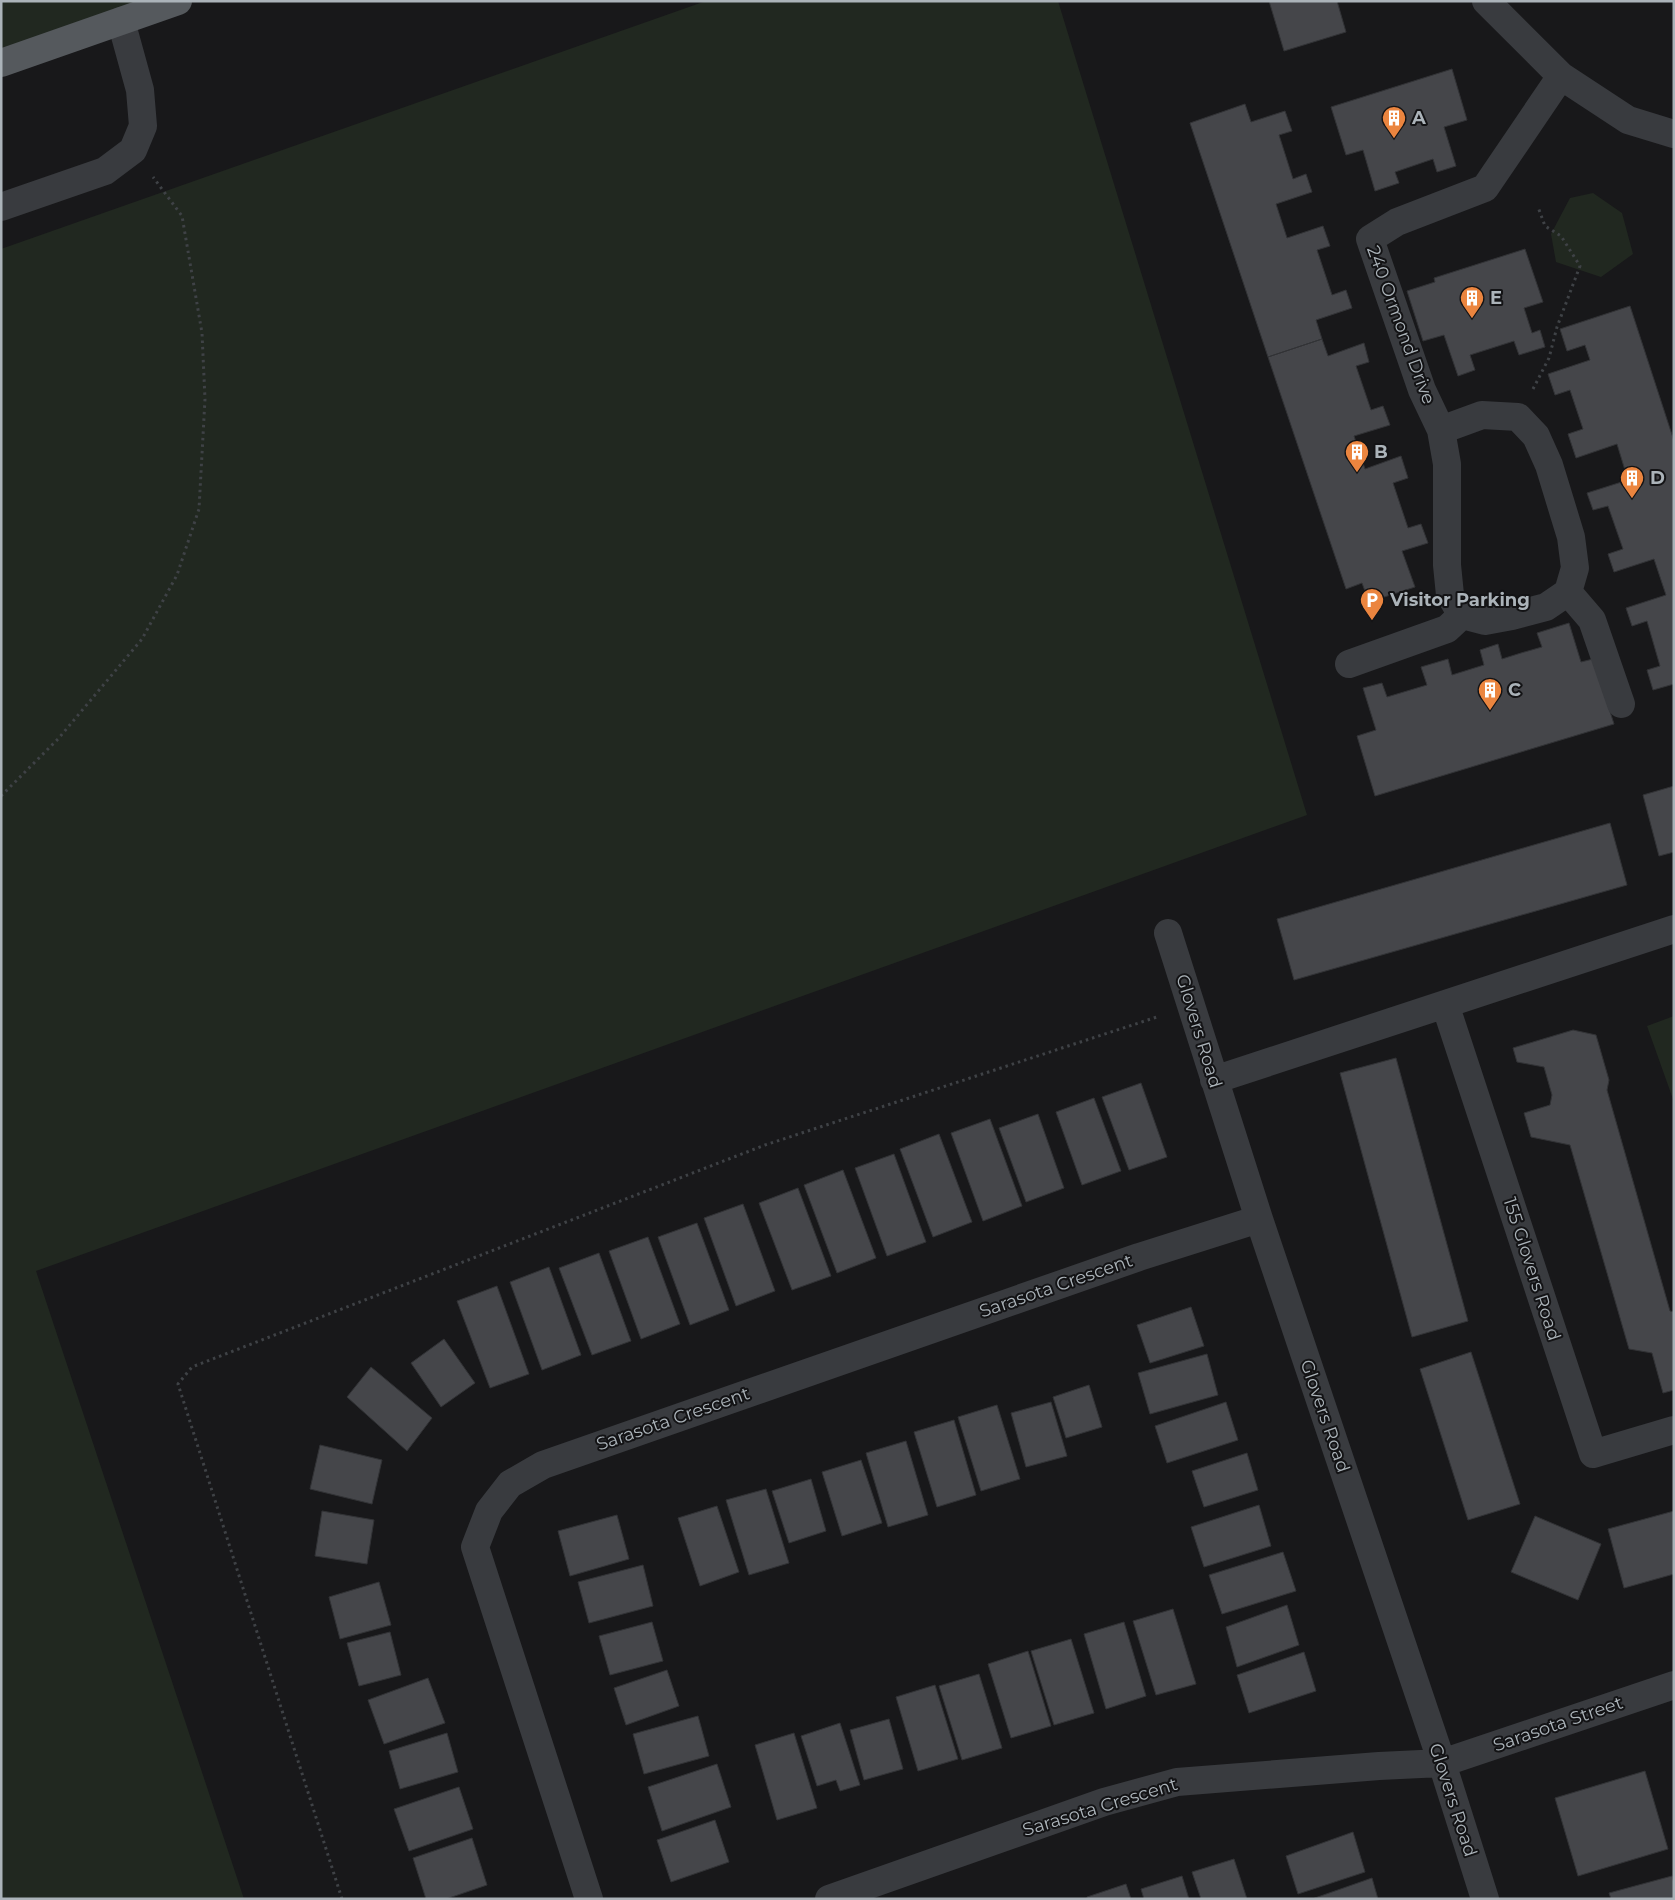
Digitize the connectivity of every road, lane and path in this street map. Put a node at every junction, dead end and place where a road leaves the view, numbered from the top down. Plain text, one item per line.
1 (178, 1) edge
2 (1486, 1) edge
3 (121, 21) junction
4 (1, 63) edge
5 (1561, 76) junction
6 (1674, 134) edge
7 (133, 150) junction
8 (1, 207) edge
9 (1538, 207) dead end
10 (1518, 417) junction
11 (1441, 430) junction
12 (1568, 592) junction
13 (1462, 615) junction
14 (1349, 664) dead end
15 (1621, 704) dead end
16 (1, 796) edge
17 (1674, 930) edge
18 (1168, 933) dead end
19 (1444, 1004) junction
20 (1191, 1006) junction
21 (1214, 1080) junction
22 (1259, 1218) junction
23 (1674, 1430) edge
24 (1674, 1685) edge
25 (1442, 1763) junction
26 (342, 1899) edge
27 (589, 1899) edge
28 (829, 1899) edge
29 (1484, 1899) edge

1 - 3 main road
2 - 5 street
3 - 4 main road
3 - 7 street
5 - 6 street
5 - 11 street, 240 Ormond Drive
7 - 8 street
7 - 16 path
9 - 10 path
10 - 11 street
10 - 12 street
11 - 13 street, 240 Ormond Drive
12 - 13 street
12 - 15 street
13 - 14 street
17 - 19 street
18 - 20 street, Glovers Road
19 - 21 street
19 - 23 street, 155 Glovers Road
20 - 21 street, Glovers Road
20 - 26 path
21 - 22 street, Glovers Road
22 - 25 street, Glovers Road
22 - 27 street, Sarasota Crescent
24 - 25 street, Sarasota Street
25 - 28 street, Sarasota Crescent
25 - 29 street, Glovers Road

